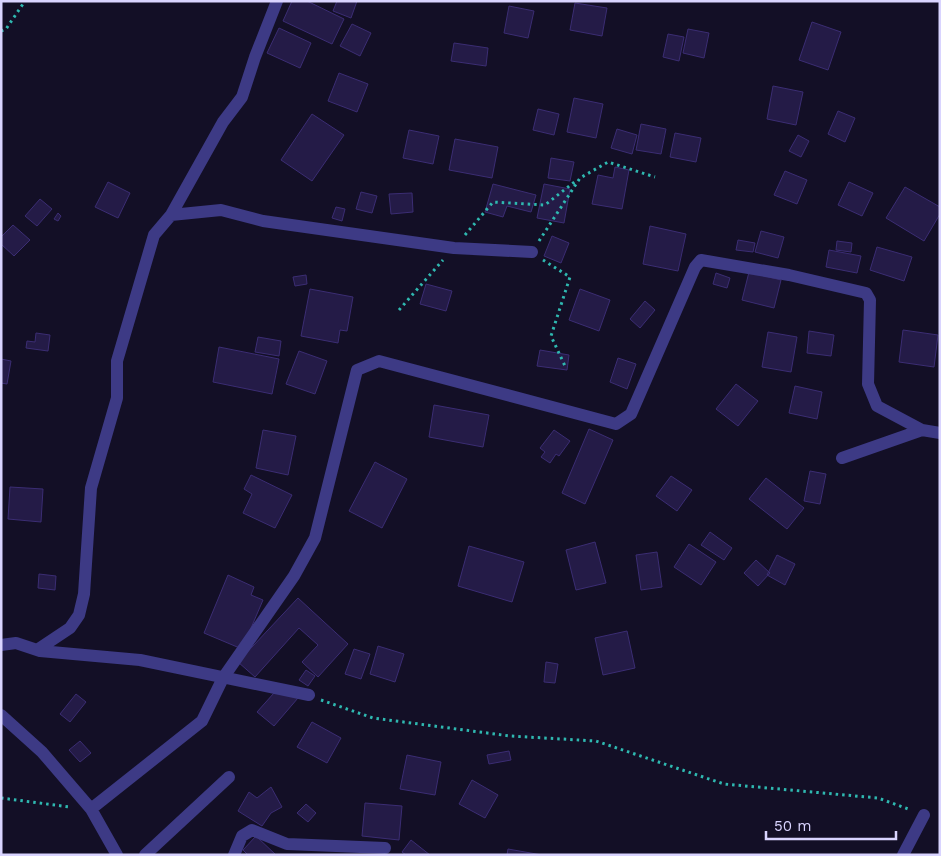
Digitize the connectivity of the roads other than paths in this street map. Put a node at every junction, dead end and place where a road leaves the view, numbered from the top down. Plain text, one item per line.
1 (277, 1) edge
2 (171, 215) junction
3 (532, 252) road end
4 (922, 430) junction
5 (940, 433) edge
6 (842, 458) dead end
7 (1, 645) edge
8 (37, 650) junction
9 (223, 678) junction
10 (308, 696) road end
11 (1, 715) edge
12 (229, 777) dead end
13 (91, 809) junction
14 (924, 815) road end
15 (385, 848) dead end
16 (117, 855) edge
17 (145, 855) edge
18 (234, 855) edge
19 (903, 855) edge

1 - 2 street
2 - 3 street
2 - 8 street
4 - 5 street
4 - 6 street
4 - 9 street
7 - 8 street
8 - 9 street
9 - 10 street
9 - 13 street
11 - 13 street
12 - 17 street
13 - 16 street
14 - 19 street
15 - 18 street

